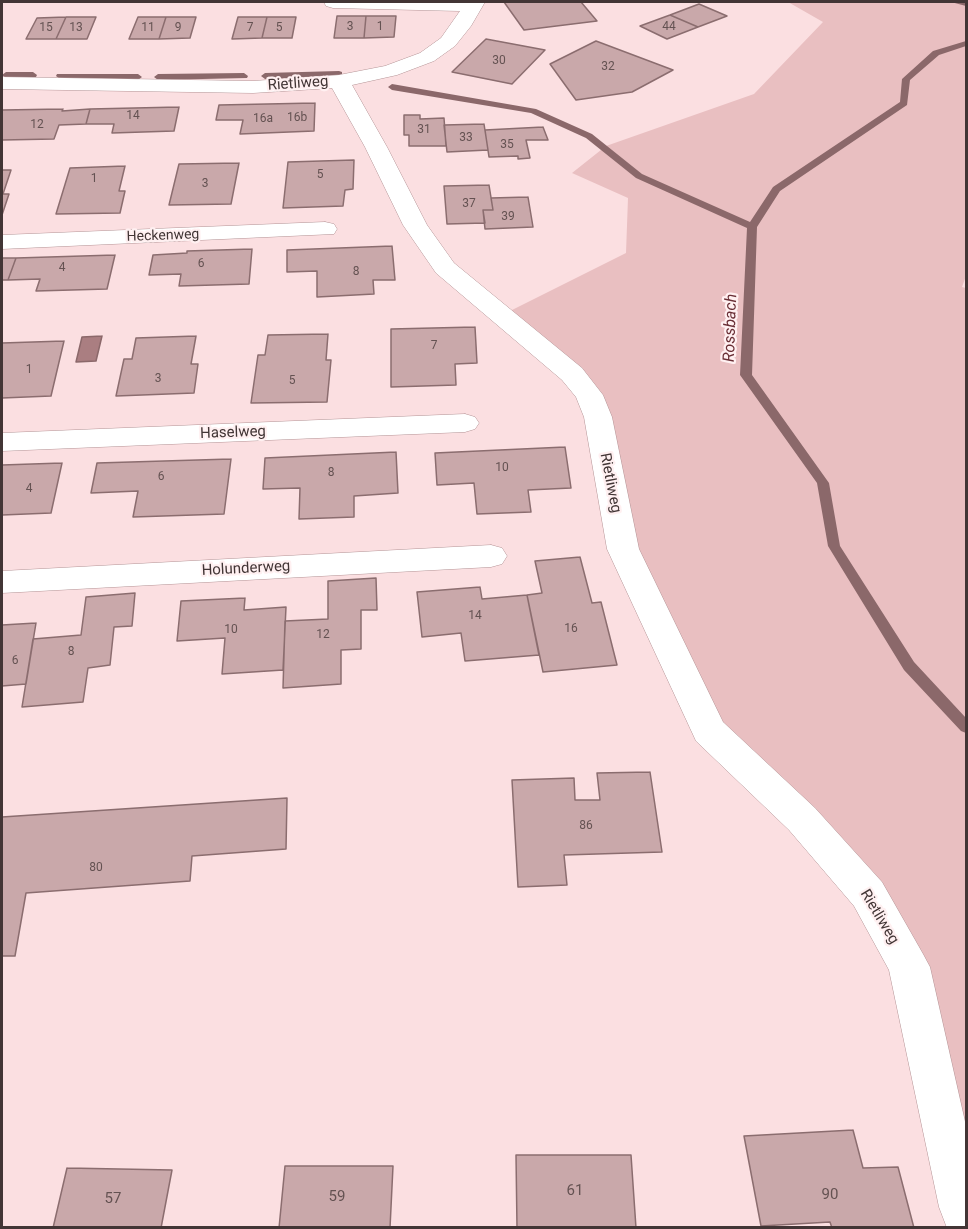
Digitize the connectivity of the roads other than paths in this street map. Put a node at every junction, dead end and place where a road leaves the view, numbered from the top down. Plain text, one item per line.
1 (333, 2) edge
2 (473, 4) edge
3 (339, 81) junction
4 (2, 83) edge
5 (325, 229) dead end
6 (2, 242) edge
7 (465, 423) dead end
8 (2, 442) edge
9 (491, 556) dead end
10 (2, 582) edge
11 (966, 1216) edge

1 - 2 street
2 - 3 street
3 - 4 street, Rietliweg
3 - 11 street, Rietliweg
5 - 6 street, Heckenweg
7 - 8 street, Haselweg
9 - 10 street, Holunderweg

